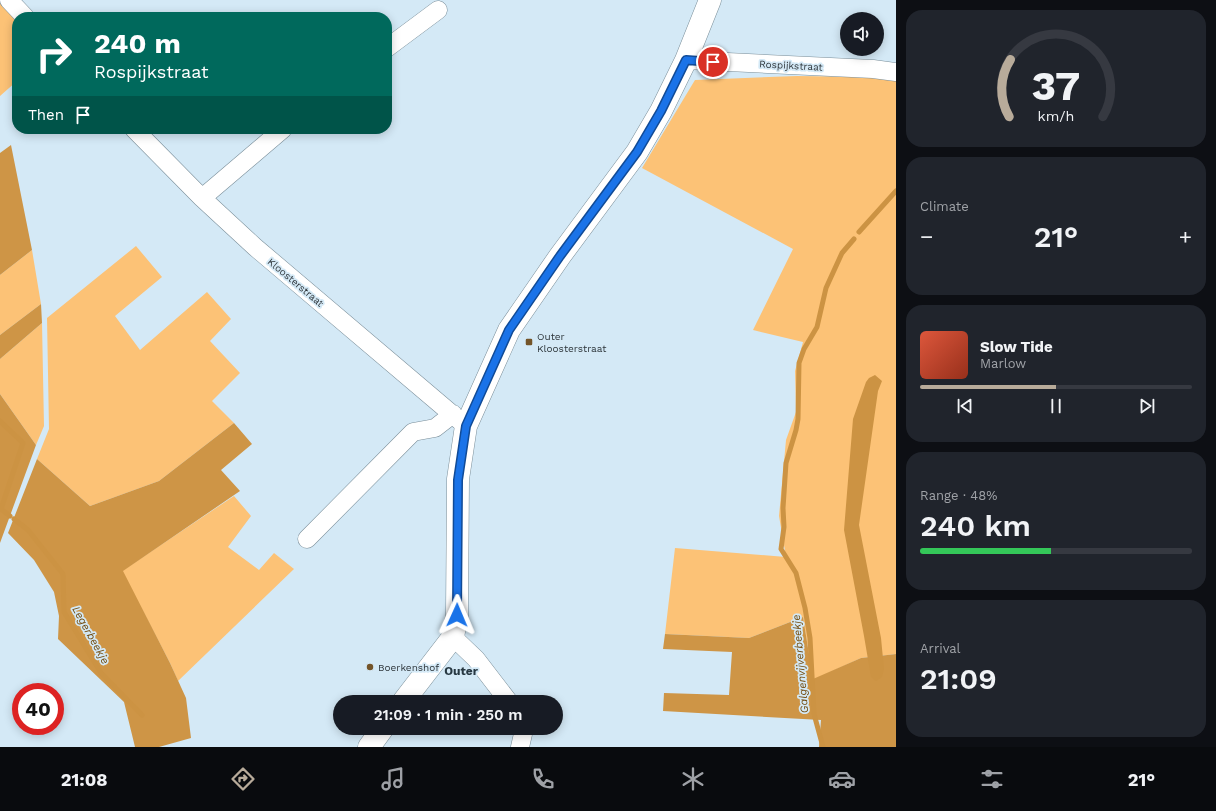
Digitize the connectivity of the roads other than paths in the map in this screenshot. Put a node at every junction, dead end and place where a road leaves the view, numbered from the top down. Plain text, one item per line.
1 (9, 0) edge
2 (710, 0) edge
3 (438, 10) dead end
4 (20, 12) edge
5 (392, 44) edge
6 (686, 60) junction
7 (896, 72) edge
8 (139, 134) edge
9 (277, 134) edge
10 (202, 198) junction
11 (460, 420) junction
12 (308, 540) dead end
13 (453, 637) junction
14 (408, 695) edge
15 (503, 695) edge
16 (378, 735) edge
17 (523, 735) edge
18 (369, 747) edge
19 (520, 747) edge

1 - 4 street
2 - 6 street
3 - 5 street
6 - 7 street, Rospijkstraat
6 - 11 street
8 - 10 street, Kloosterstraat
9 - 10 street
10 - 11 street, Kloosterstraat
11 - 12 street
11 - 13 street
13 - 14 street
13 - 15 street
16 - 18 street
17 - 19 street

